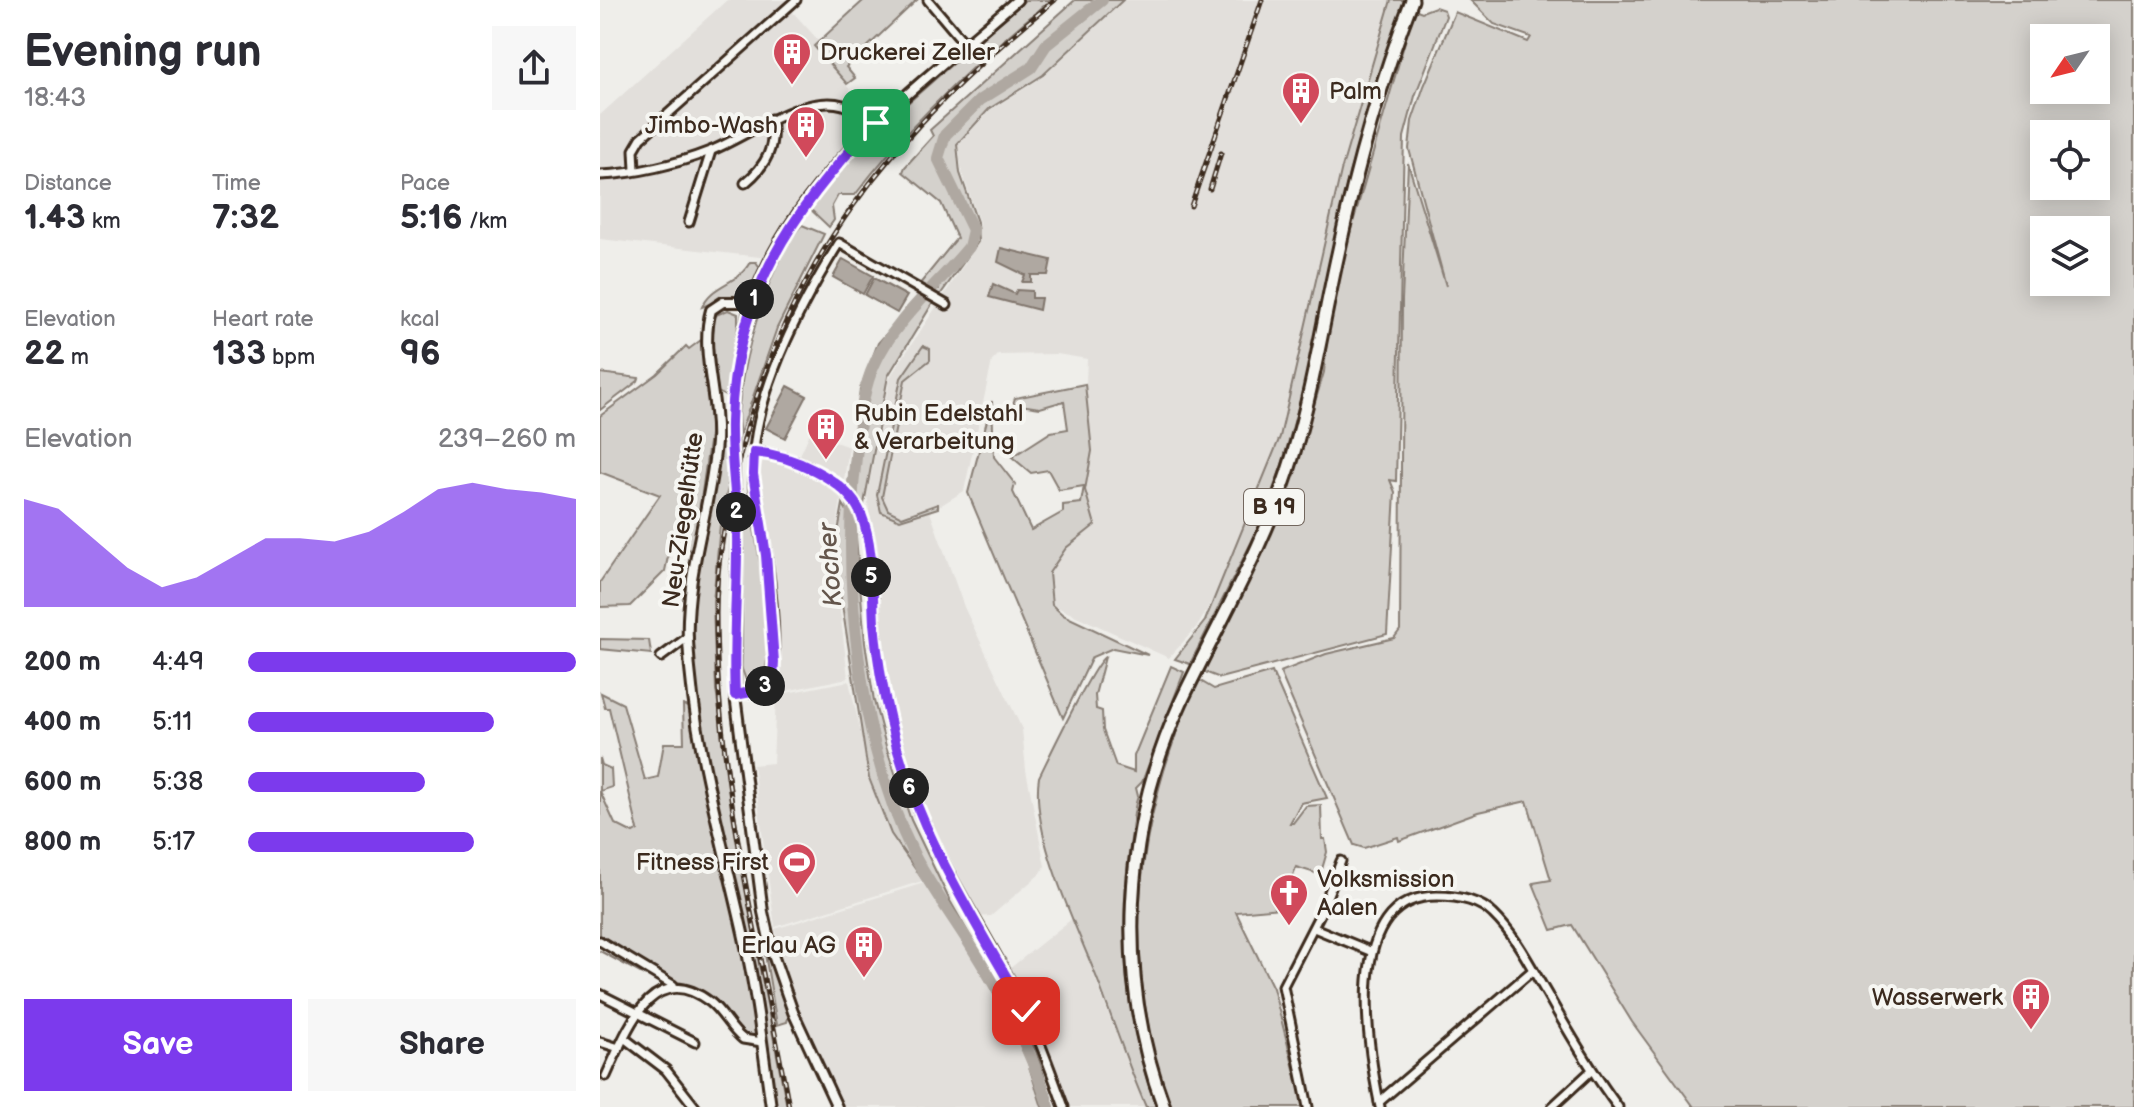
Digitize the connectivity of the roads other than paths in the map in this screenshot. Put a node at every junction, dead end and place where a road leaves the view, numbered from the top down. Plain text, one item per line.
1 (796, 0) edge
2 (941, 0) edge
3 (1017, 0) edge
4 (1412, 0) edge
5 (931, 3) edge
6 (966, 45) junction
7 (771, 119) junction
8 (876, 123) junction
9 (711, 151) junction
10 (635, 170) junction
11 (600, 175) edge
12 (745, 183) dead end
13 (689, 222) dead end
14 (752, 302) junction
15 (947, 305) dead end
16 (754, 452) junction
17 (688, 637) junction
18 (661, 657) dead end
19 (735, 695) junction
20 (1341, 861) dead end
21 (1314, 928) junction
22 (600, 941) edge
23 (1370, 951) junction
24 (1533, 970) junction
25 (673, 985) junction
26 (600, 994) edge
27 (638, 1014) junction
28 (624, 1038) junction
29 (600, 1042) edge
30 (695, 1042) dead end
31 (762, 1042) junction
32 (619, 1048) junction
33 (1591, 1071) junction
34 (606, 1076) dead end
35 (1380, 1104) edge
36 (695, 1107) edge
37 (771, 1107) edge
38 (837, 1107) edge
39 (1064, 1107) edge
40 (1164, 1107) edge
41 (1308, 1107) edge
42 (1552, 1107) edge
43 (1618, 1107) edge

1 - 10 street
2 - 5 street
3 - 6 street
4 - 40 highway, B 19
5 - 6 street
6 - 8 street
7 - 8 street
7 - 9 street
7 - 12 street
8 - 14 street
9 - 10 street
9 - 13 street
10 - 11 street
14 - 17 street, Neu-Ziegelhütte
14 - 19 street, bridge
15 - 16 street
16 - 19 street
16 - 39 street
17 - 18 street, Neu-Ziegelhütte
17 - 31 street, Neu-Ziegelhütte
19 - 38 street
20 - 21 street
21 - 23 street
21 - 41 street
22 - 25 street
23 - 24 street
23 - 35 street
24 - 33 street
24 - 35 street
25 - 27 street
25 - 31 street
26 - 27 street
27 - 28 street
27 - 30 street
28 - 32 street
28 - 36 street
29 - 32 street
31 - 37 street, Neu-Ziegelhütte
32 - 34 street
33 - 42 street
33 - 43 street

